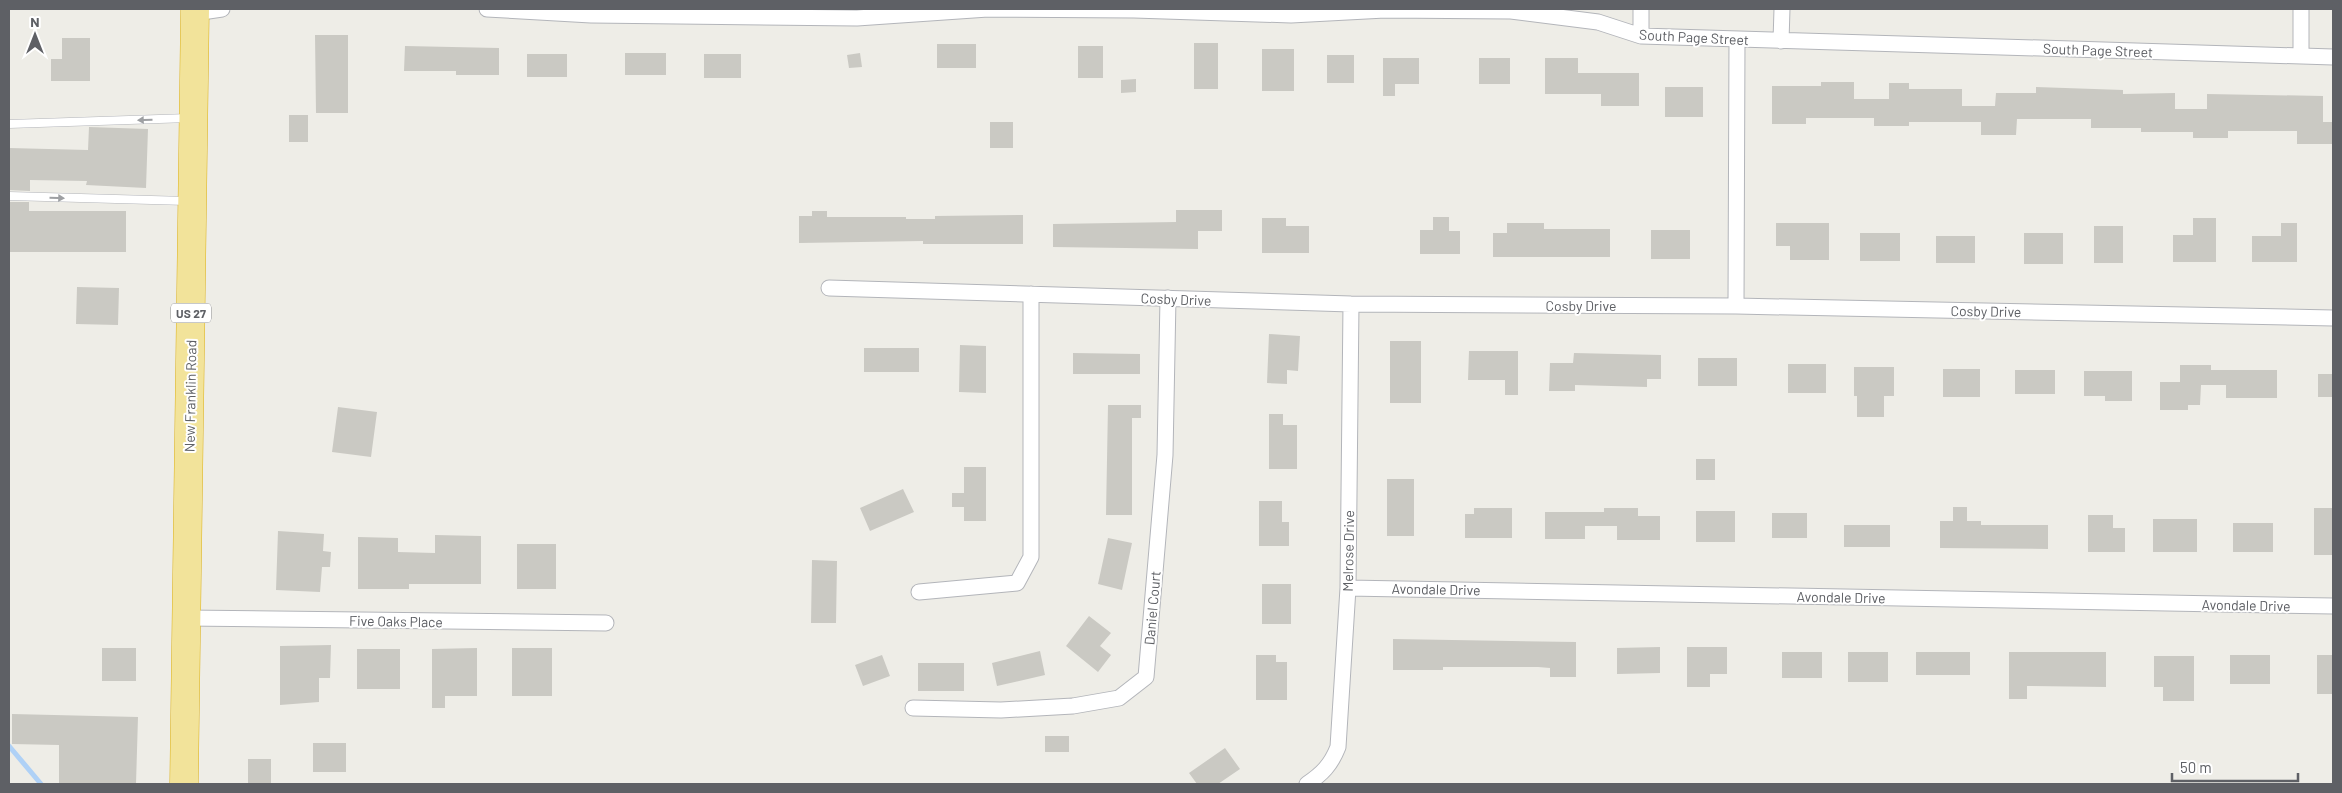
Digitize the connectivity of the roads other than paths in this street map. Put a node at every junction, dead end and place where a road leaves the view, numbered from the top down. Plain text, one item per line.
1 (222, 9) edge
2 (487, 9) edge
3 (1641, 9) edge
4 (1782, 9) edge
5 (2301, 9) edge
6 (1385, 10) edge
7 (195, 11) edge
8 (1641, 36) junction
9 (1736, 39) junction
10 (1781, 40) junction
11 (2301, 56) junction
12 (2333, 57) edge
13 (194, 118) junction
14 (9, 124) edge
15 (9, 196) edge
16 (194, 201) junction
17 (829, 288) dead end
18 (1031, 294) junction
19 (1168, 298) junction
20 (1351, 304) junction
21 (1736, 306) junction
22 (2333, 318) edge
23 (1348, 588) junction
24 (919, 592) dead end
25 (2333, 606) edge
26 (185, 618) junction
27 (606, 623) dead end
28 (913, 708) dead end
29 (184, 784) edge
30 (1307, 784) edge

1 - 7 street
2 - 6 street, South Page Street
3 - 8 street
4 - 10 street
5 - 11 street
6 - 8 street, South Page Street
7 - 13 highway, New Franklin Road / US 27
8 - 9 street, South Page Street
9 - 10 street, South Page Street
9 - 21 street
10 - 11 street, South Page Street
11 - 12 street, South Page Street
13 -> 14 lane
13 - 16 highway, New Franklin Road / US 27
15 -> 16 lane
16 - 26 highway, New Franklin Road / US 27
17 - 18 street, Cosby Drive
18 - 19 street, Cosby Drive
18 - 24 street
19 - 20 street, Cosby Drive
19 - 28 street, Daniel Court
20 - 21 street, Cosby Drive
20 - 23 street, Melrose Drive
21 - 22 street, Cosby Drive
23 - 25 street, Avondale Drive
23 - 30 street, Melrose Drive
26 - 27 street, Five Oaks Place
26 - 29 highway, New Franklin Road / US 27

